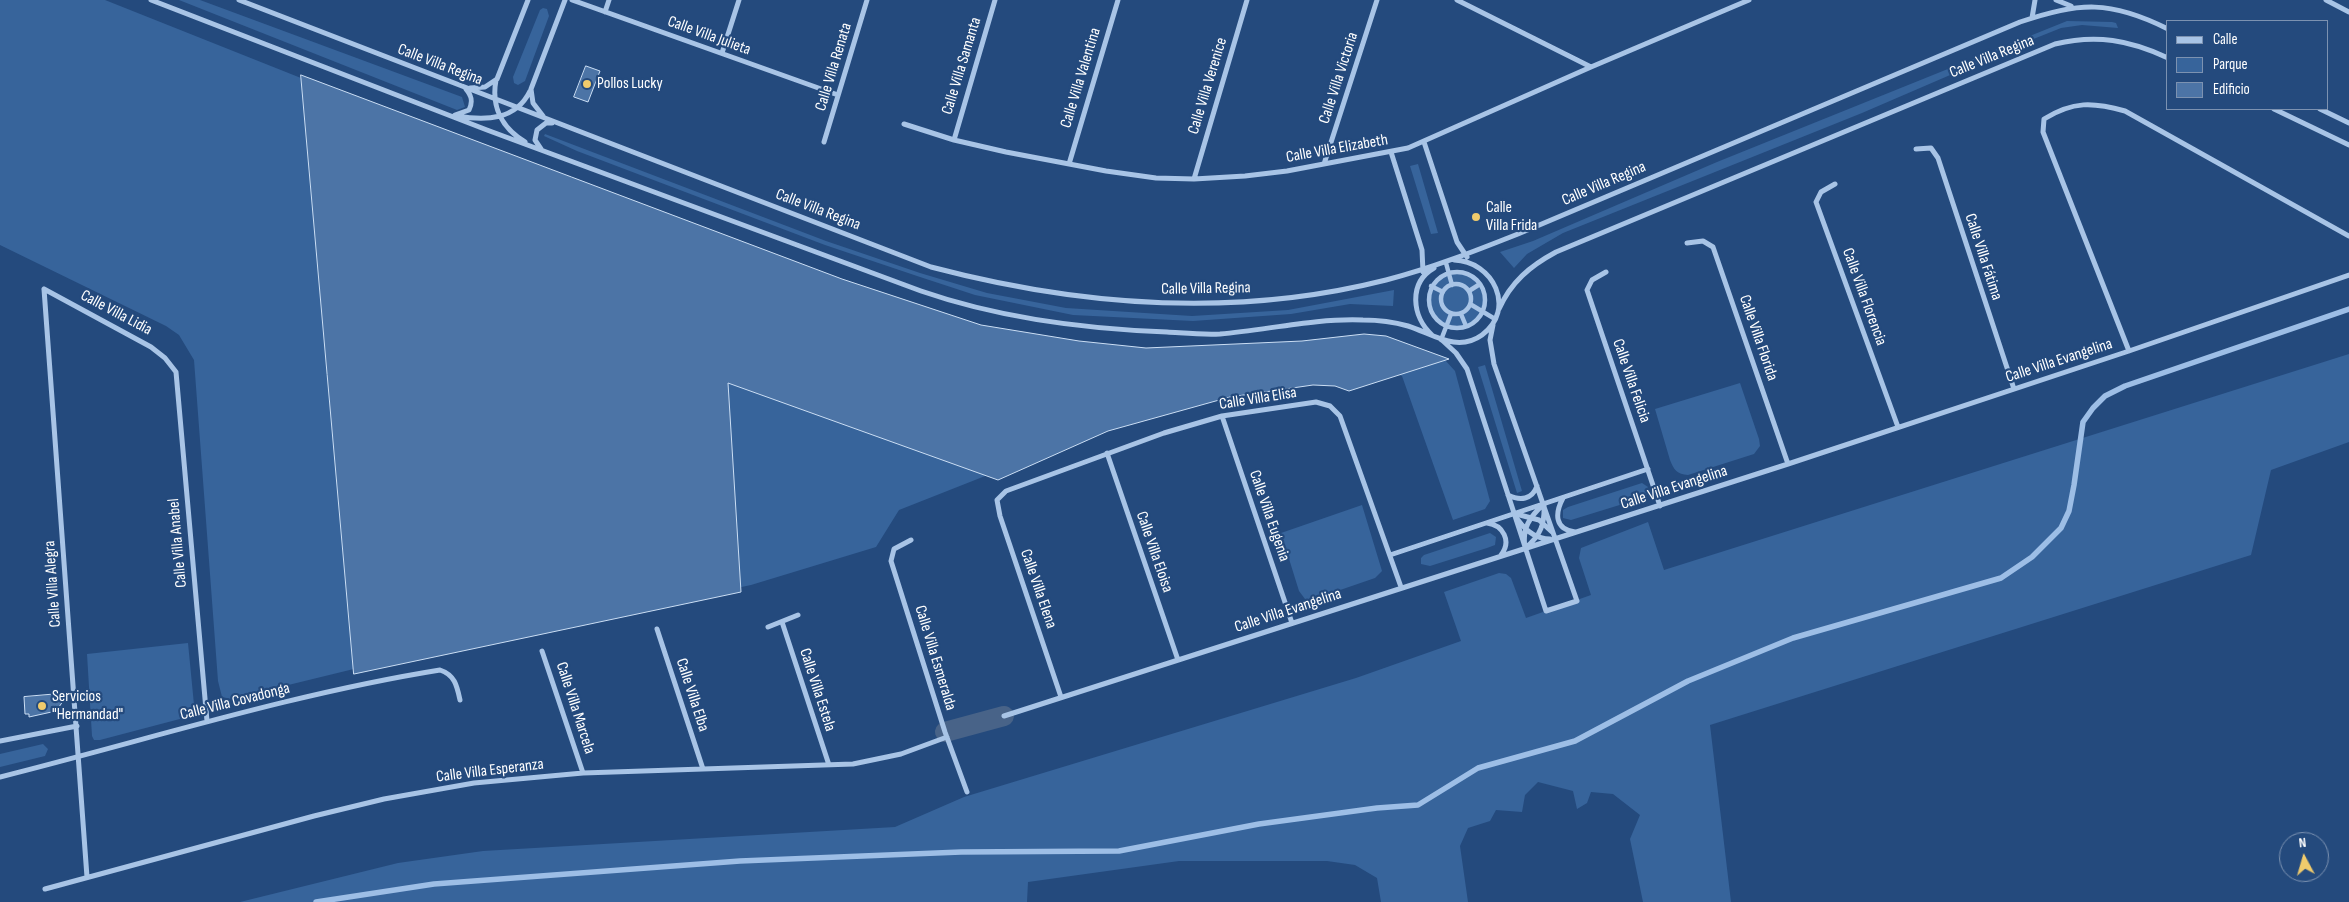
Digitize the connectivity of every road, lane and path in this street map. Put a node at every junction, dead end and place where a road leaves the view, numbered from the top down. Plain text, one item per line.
1 (151, 0) edge
2 (239, 0) edge
3 (528, 0) edge
4 (565, 0) edge
5 (572, 0) edge
6 (610, 0) edge
7 (738, 0) edge
8 (867, 0) edge
9 (995, 0) edge
10 (1118, 0) edge
11 (1247, 0) edge
12 (1377, 0) edge
13 (1457, 0) edge
14 (1749, 0) edge
15 (2036, 0) edge
16 (2056, 0) edge
17 (2326, 0) edge
18 (2076, 7) junction
19 (605, 12) junction
20 (2349, 12) edge
21 (2032, 18) junction
22 (2166, 28) edge
23 (722, 53) junction
24 (2166, 57) edge
25 (1591, 67) junction
26 (496, 79) junction
27 (465, 88) junction
28 (531, 89) junction
29 (838, 95) junction
30 (494, 99) junction
31 (517, 108) junction
32 (2276, 110) edge
33 (2322, 110) edge
34 (447, 115) junction
35 (500, 117) junction
36 (545, 118) junction
37 (555, 122) junction
38 (904, 124) dead end
39 (2349, 124) edge
40 (954, 140) junction
41 (824, 142) dead end
42 (1424, 142) junction
43 (2349, 145) edge
44 (534, 148) junction
45 (1916, 149) dead end
46 (544, 151) junction
47 (1391, 152) junction
48 (1068, 164) junction
49 (1324, 164) junction
50 (1194, 179) junction
51 (1835, 184) dead end
52 (2349, 236) edge
53 (1688, 243) dead end
54 (1465, 255) junction
55 (1446, 262) junction
56 (1479, 266) junction
57 (1423, 269) junction
58 (1606, 272) dead end
59 (1449, 273) junction
60 (2349, 275) edge
61 (1480, 284) junction
62 (1452, 285) junction
63 (1418, 286) junction
64 (1431, 286) junction
65 (44, 290) joint
66 (1468, 291) junction
67 (1443, 292) junction
68 (58, 297) junction
69 (1442, 304) junction
70 (1470, 304) junction
71 (45, 306) junction
72 (1429, 308) junction
73 (1484, 311) junction
74 (1452, 314) junction
75 (1461, 314) junction
76 (1494, 320) junction
77 (1447, 326) junction
78 (1466, 326) junction
79 (1432, 335) junction
80 (1441, 340) junction
81 (2129, 351) junction
82 (171, 365) joint
83 (2014, 389) junction
84 (1222, 416) junction
85 (1898, 428) junction
86 (1107, 453) junction
87 (1788, 464) junction
88 (1648, 469) junction
89 (1537, 485) junction
90 (1006, 491) joint
91 (1507, 495) junction
92 (1541, 495) junction
93 (1564, 497) junction
94 (1554, 500) junction
95 (1510, 504) junction
96 (1544, 504) junction
97 (1660, 506) junction
98 (1514, 514) junction
99 (1504, 517) junction
100 (1531, 517) junction
101 (1486, 523) junction
102 (1544, 523) junction
103 (1525, 529) junction
104 (1578, 532) junction
105 (1566, 535) junction
106 (1538, 537) junction
107 (1556, 539) junction
108 (911, 540) dead end
109 (1525, 548) junction
110 (1560, 550) junction
111 (1514, 552) junction
112 (1390, 555) junction
113 (1499, 556) junction
114 (1528, 558) junction
115 (1401, 587) junction
116 (798, 615) dead end
117 (782, 622) junction
118 (1292, 623) junction
119 (768, 627) dead end
120 (657, 629) dead end
121 (542, 651) dead end
122 (1178, 660) junction
123 (1061, 697) junction
124 (460, 700) dead end
125 (1004, 716) dead end
126 (207, 720) junction
127 (76, 726) junction
128 (947, 737) junction
129 (0, 741) edge
130 (80, 757) junction
131 (829, 765) junction
132 (704, 768) junction
133 (583, 773) junction
134 (0, 778) edge
135 (967, 792) dead end
136 (88, 877) junction
137 (45, 889) dead end

1 - 34 street
2 - 27 street, Calle Villa Regina
3 - 26 street
4 - 28 street
5 - 19 street, Calle Villa Julieta
6 - 19 street
7 - 23 street
8 - 29 street, Calle Villa Renata
9 - 40 street, Calle Villa Samanta
10 - 48 street, Calle Villa Valentina
11 - 50 street, Calle Villa Verenice
12 - 49 street, Calle Villa Victoria
13 - 25 street
14 - 25 street, Calle Villa Elizabeth
15 - 21 street
16 - 18 street
17 - 20 street
18 - 21 street, Calle Villa Regina
18 - 22 street, Calle Villa Regina
19 - 23 street, Calle Villa Julieta
21 - 54 street, Calle Villa Regina
23 - 29 street, Calle Villa Julieta
24 - 76 street, Calle Villa Regina
25 - 42 street, Calle Villa Elizabeth
26 - 27 street
26 - 30 street
27 - 30 street, Calle Villa Regina
27 - 34 street
28 - 31 street
28 - 36 street
29 - 41 street, Calle Villa Renata
30 - 31 street, Calle Villa Regina
30 - 35 street
31 - 35 street
31 - 36 street, Calle Villa Regina
32 - 43 street
33 - 39 street
34 - 35 street
34 - 44 street
35 - 44 street
36 - 37 street, Calle Villa Regina
37 - 46 street
37 - 57 street, Calle Villa Regina
38 - 40 street, Calle Villa Elizabeth
40 - 48 street, Calle Villa Elizabeth
42 - 47 street, Calle Villa Elizabeth
42 - 54 street
44 - 46 street
45 - 83 street, Calle Villa Fátima
46 - 79 street
47 - 49 street, Calle Villa Elizabeth
47 - 57 street
48 - 50 street, Calle Villa Elizabeth
49 - 50 street, Calle Villa Elizabeth
51 - 85 street, Calle Villa Florencia
52 - 81 street
53 - 87 street, Calle Villa Florida
54 - 55 street, Calle Villa Regina
54 - 56 street
55 - 56 street
55 - 57 street, Calle Villa Regina
55 - 59 street
55 - 63 street
56 - 76 street
57 - 63 street
58 - 88 street, Calle Villa Felicia
59 - 61 street
59 - 62 street
59 - 64 street
60 - 81 street, Calle Villa Evangelina
61 - 66 street
61 - 73 street
62 - 66 street
62 - 67 street
63 - 79 street
64 - 67 street
64 - 72 street
65 - 68 street, Calle Villa Lidia
65 - 71 street, Calle Villa Alegra
66 - 70 street
67 - 69 street
68 - 71 street
68 - 82 street, Calle Villa Lidia
69 - 72 street
69 - 74 street
70 - 73 street
70 - 75 street
71 - 127 street, Calle Villa Alegra
72 - 77 street
73 - 76 street
73 - 78 street
74 - 75 street
74 - 77 street
75 - 78 street
76 - 80 street
76 - 89 street
77 - 78 street
77 - 80 street
79 - 80 street
80 - 91 street
81 - 83 street, Calle Villa Evangelina
82 - 126 street, Calle Villa Anabel
83 - 85 street, Calle Villa Evangelina
84 - 86 street, Calle Villa Elisa
84 - 112 street, Calle Villa Elisa
84 - 118 street, Calle Villa Eugenia
85 - 87 street, Calle Villa Evangelina
86 - 90 street, Calle Villa Elisa
86 - 122 street, Calle Villa Eloisa
87 - 97 street, Calle Villa Evangelina
88 - 93 street, Calle Villa Evangelina
88 - 97 street, Calle Villa Felicia
89 - 91 street
89 - 92 street
90 - 123 street, Calle Villa Elena
91 - 95 street
92 - 94 street
92 - 96 street
93 - 94 street, Calle Villa Evangelina
93 - 104 street
94 - 96 street, Calle Villa Evangelina
95 - 98 street
95 - 99 street
96 - 98 street, Calle Villa Evangelina
96 - 100 street
96 - 102 street
96 - 107 street
97 - 104 street, Calle Villa Evangelina
98 - 99 street, Calle Villa Evangelina
98 - 100 street
98 - 103 street
98 - 109 street
99 - 101 street, Calle Villa Evangelina
100 - 102 street
100 - 103 street
101 - 112 street, Calle Villa Evangelina
101 - 113 street
102 - 106 street
102 - 107 street
103 - 106 street
103 - 109 street
104 - 105 street, Calle Villa Evangelina
105 - 107 street, Calle Villa Evangelina
105 - 110 street
106 - 107 street
106 - 109 street
107 - 109 street, Calle Villa Evangelina
107 - 110 street
108 - 128 street, Calle Villa Esmeralda
109 - 111 street, Calle Villa Evangelina
109 - 114 street
110 - 114 street
111 - 113 street, Calle Villa Evangelina
111 - 114 street
112 - 115 street, Calle Villa Elisa
113 - 115 street, Calle Villa Evangelina
115 - 118 street, Calle Villa Evangelina
116 - 117 street
117 - 119 street
117 - 131 street, Calle Villa Estela
118 - 122 street, Calle Villa Evangelina
120 - 132 street, Calle Villa Elba
121 - 133 street, Calle Villa Marcela
122 - 123 street, Calle Villa Evangelina
123 - 125 street, Calle Villa Evangelina
124 - 126 street, Calle Villa Covadonga
126 - 130 street, Calle Villa Covadonga
127 - 129 street
127 - 130 street, Calle Villa Alegra
128 - 131 street, Calle Villa Esperanza
128 - 135 street, Calle Villa Esmeralda
130 - 134 street, Calle Villa Covadonga
130 - 136 street, Calle Villa Alegra
131 - 132 street, Calle Villa Esperanza
132 - 133 street, Calle Villa Esperanza
133 - 136 street, Calle Villa Esperanza
136 - 137 street, Calle Villa Esperanza

